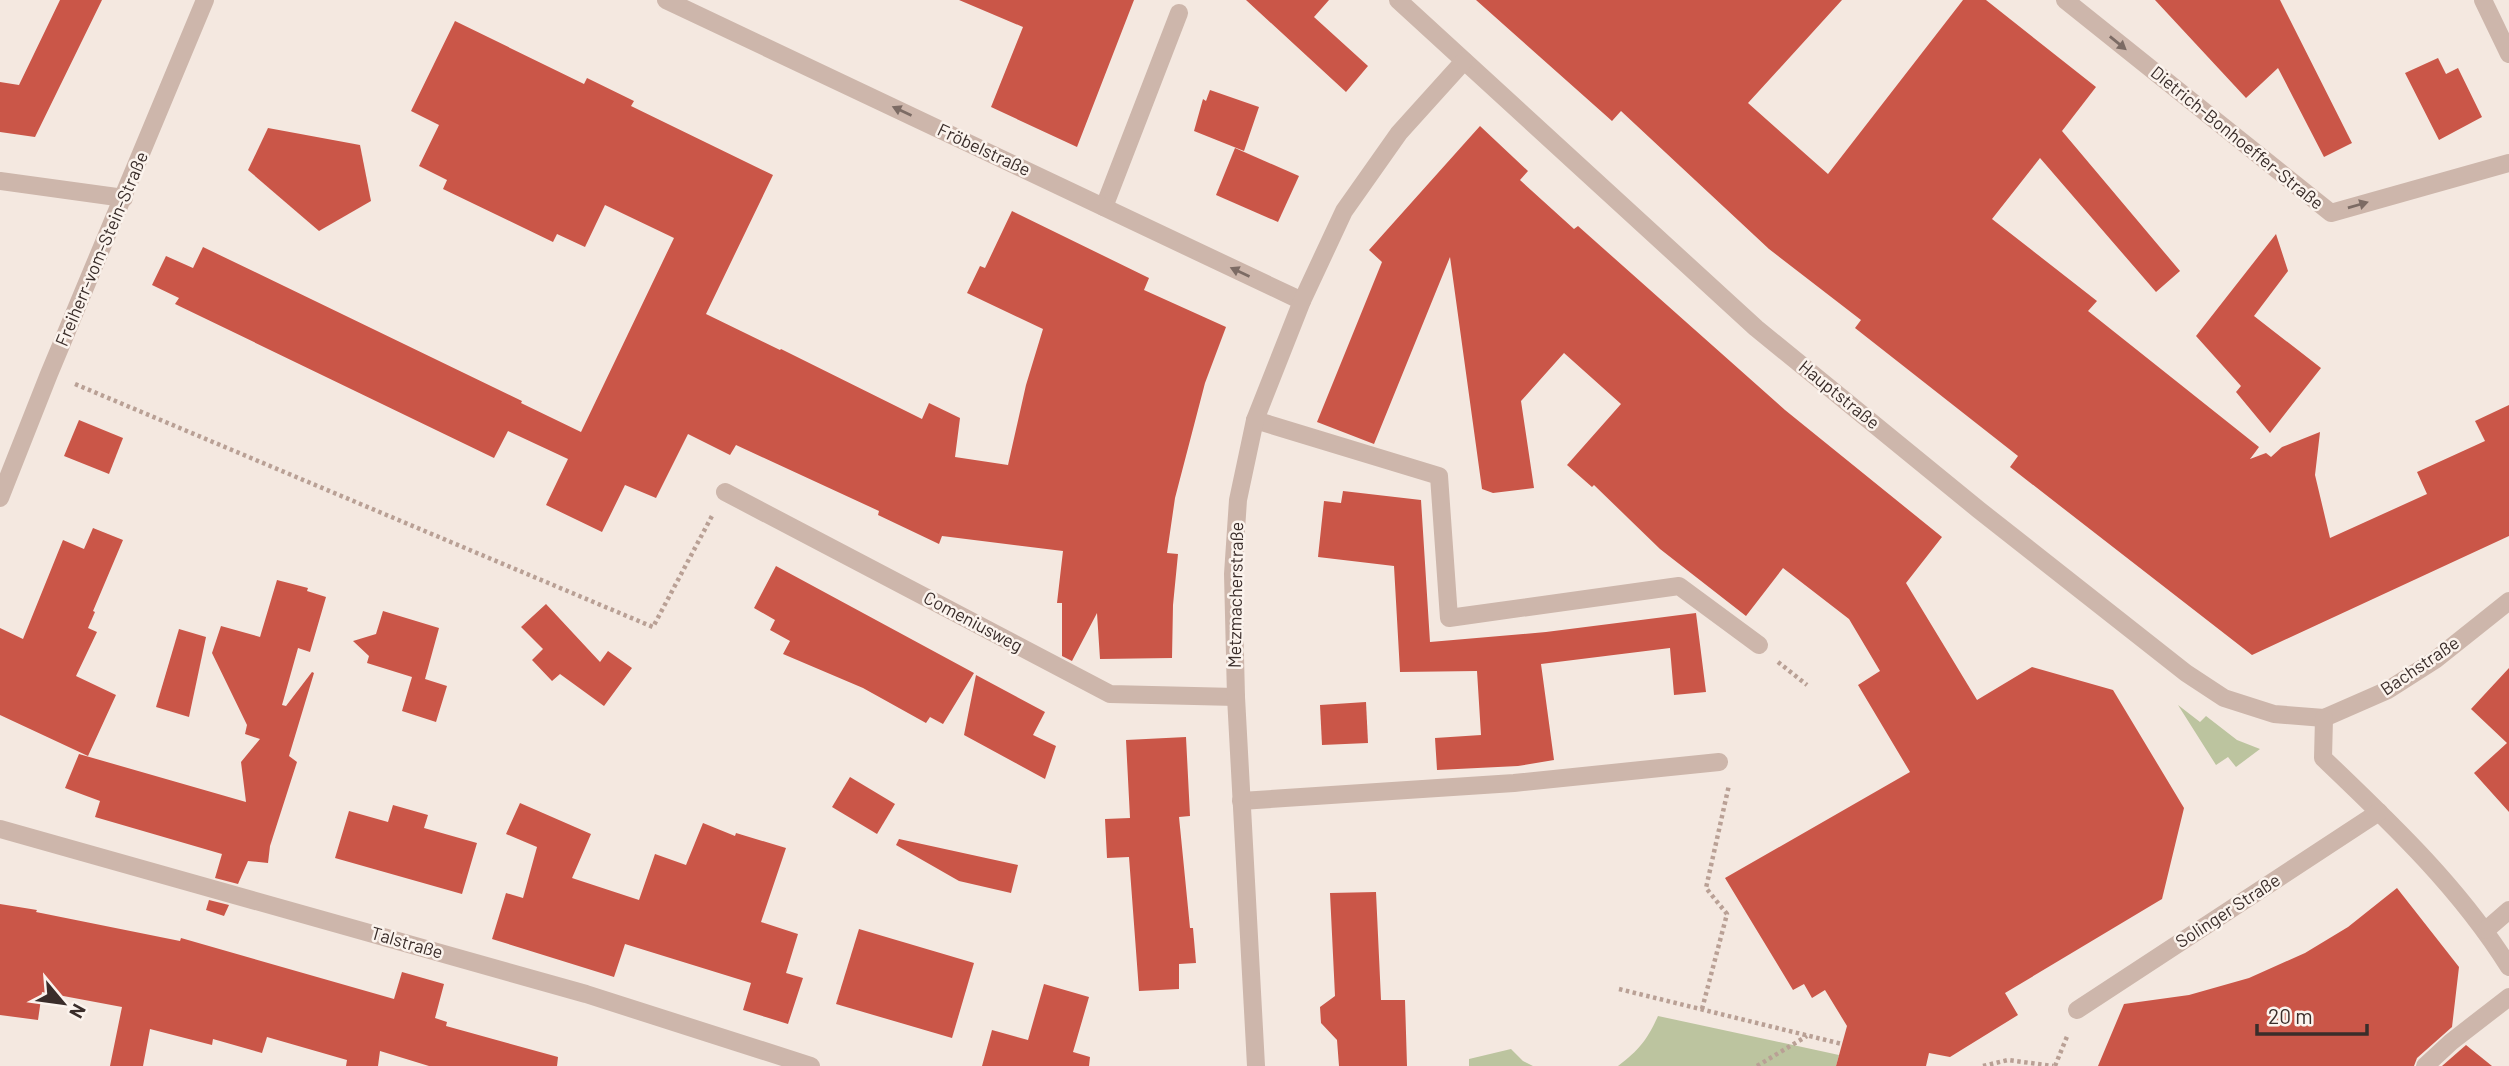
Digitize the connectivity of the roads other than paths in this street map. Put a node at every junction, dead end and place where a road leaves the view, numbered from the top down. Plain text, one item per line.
1 (205, 0) edge
2 (666, 0) edge
3 (1398, 0) edge
4 (2065, 0) edge
5 (2483, 0) edge
6 (1179, 13) dead end
7 (2502, 25) edge
8 (2509, 54) edge
9 (1464, 61) junction
10 (2509, 163) edge
11 (0, 181) edge
12 (124, 198) junction
13 (1104, 207) junction
14 (1302, 301) junction
15 (1255, 420) junction
16 (724, 492) road end
17 (0, 498) edge
18 (2509, 601) edge
19 (1759, 646) road end
20 (1236, 697) junction
21 (2324, 718) junction
22 (1725, 768) road end
23 (1241, 801) junction
24 (2379, 812) junction
25 (0, 829) edge
26 (2509, 910) edge
27 (2486, 930) junction
28 (2509, 967) edge
29 (2509, 997) edge
30 (2077, 1010) dead end
31 (811, 1066) edge
32 (1256, 1066) edge
33 (2425, 1066) edge

1 - 12 street, Freiherr-vom-Stein-Straße
13 -> 2 street, Fröbelstraße
3 - 9 street, Hauptstraße
4 -> 10 street, Dietrich-Bonhoeffer-Straße
5 - 7 street
6 - 13 street
7 - 8 street
9 - 14 street, Metzmacherstraße
9 - 21 street, Hauptstraße
11 - 12 street
12 - 17 street, Freiherr-vom-Stein-Straße
14 -> 13 street, Fröbelstraße
14 - 15 street, Metzmacherstraße
15 - 19 street
15 - 20 street, Metzmacherstraße
16 - 20 street, Comeniusweg
18 - 21 street, Bachstraße
20 - 23 street, Metzmacherstraße
21 - 24 street
22 - 23 street
23 - 32 street, Metzmacherstraße
24 - 27 street
24 - 30 street, Solinger Straße
25 - 31 street, Talstraße
26 - 27 street
27 - 28 street
29 - 33 street

